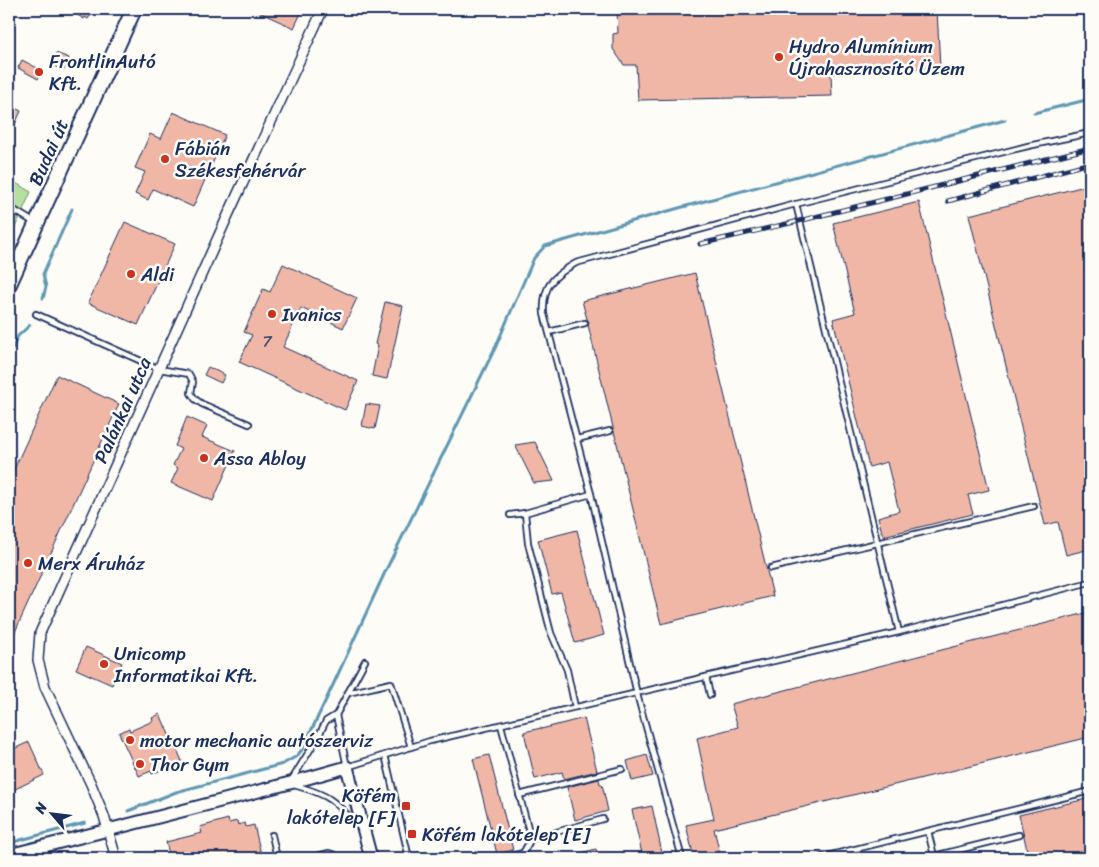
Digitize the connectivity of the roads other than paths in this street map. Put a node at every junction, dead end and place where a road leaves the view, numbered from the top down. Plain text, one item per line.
1 (134, 9) edge
2 (323, 9) edge
3 (1090, 133) edge
4 (796, 204) junction
5 (9, 207) edge
6 (36, 223) junction
7 (9, 284) edge
8 (36, 314) dead end
9 (585, 323) dead end
10 (549, 332) junction
11 (159, 369) junction
12 (249, 424) dead end
13 (610, 431) dead end
14 (576, 440) junction
15 (591, 494) junction
16 (1034, 506) dead end
17 (525, 513) junction
18 (510, 515) dead end
19 (878, 544) junction
20 (771, 568) dead end
21 (1090, 582) edge
22 (899, 632) junction
23 (365, 661) dead end
24 (706, 677) junction
25 (347, 694) junction
26 (637, 694) junction
27 (710, 695) dead end
28 (575, 707) junction
29 (336, 715) junction
30 (501, 725) junction
31 (411, 747) junction
32 (384, 755) junction
33 (347, 767) junction
34 (622, 769) dead end
35 (290, 783) junction
36 (1090, 791) edge
37 (519, 795) junction
38 (603, 819) dead end
39 (108, 830) junction
40 (363, 830) junction
41 (928, 831) junction
42 (272, 835) dead end
43 (1019, 835) dead end
44 (531, 838) junction
45 (9, 855) edge
46 (335, 855) dead end
47 (523, 856) edge
48 (116, 858) edge
49 (277, 858) edge
50 (309, 858) edge
51 (371, 858) edge
52 (409, 858) edge
53 (502, 858) edge
54 (682, 858) edge
55 (819, 858) edge

1 - 6 main road, Budai út
2 - 11 street, Palánkai utca
3 - 4 lane
4 - 10 lane
4 - 19 lane
5 - 6 lane
6 - 7 main road, Budai út
8 - 11 lane
9 - 10 lane
10 - 14 lane
11 - 12 lane
11 - 39 street, Palánkai utca
13 - 14 lane
14 - 15 lane
15 - 17 lane
15 - 26 lane
16 - 19 lane
17 - 18 lane
17 - 28 lane
19 - 20 lane
19 - 22 lane
21 - 22 lane
22 - 24 lane
23 - 25 lane
24 - 26 lane
24 - 27 lane
25 - 29 lane
25 - 31 lane
26 - 28 lane
26 - 54 lane
28 - 30 lane
29 - 33 lane
29 - 35 lane
30 - 31 lane
30 - 37 lane
31 - 32 lane
32 - 33 lane
32 - 52 lane
33 - 35 street
33 - 40 street
34 - 37 lane
35 - 39 street
35 - 40 lane
36 - 41 lane
37 - 44 lane
38 - 44 lane
39 - 45 street
39 - 48 street, Palánkai utca
40 - 51 street
41 - 43 lane
41 - 55 lane
42 - 49 lane
44 - 47 lane
46 - 50 lane
47 - 53 lane

